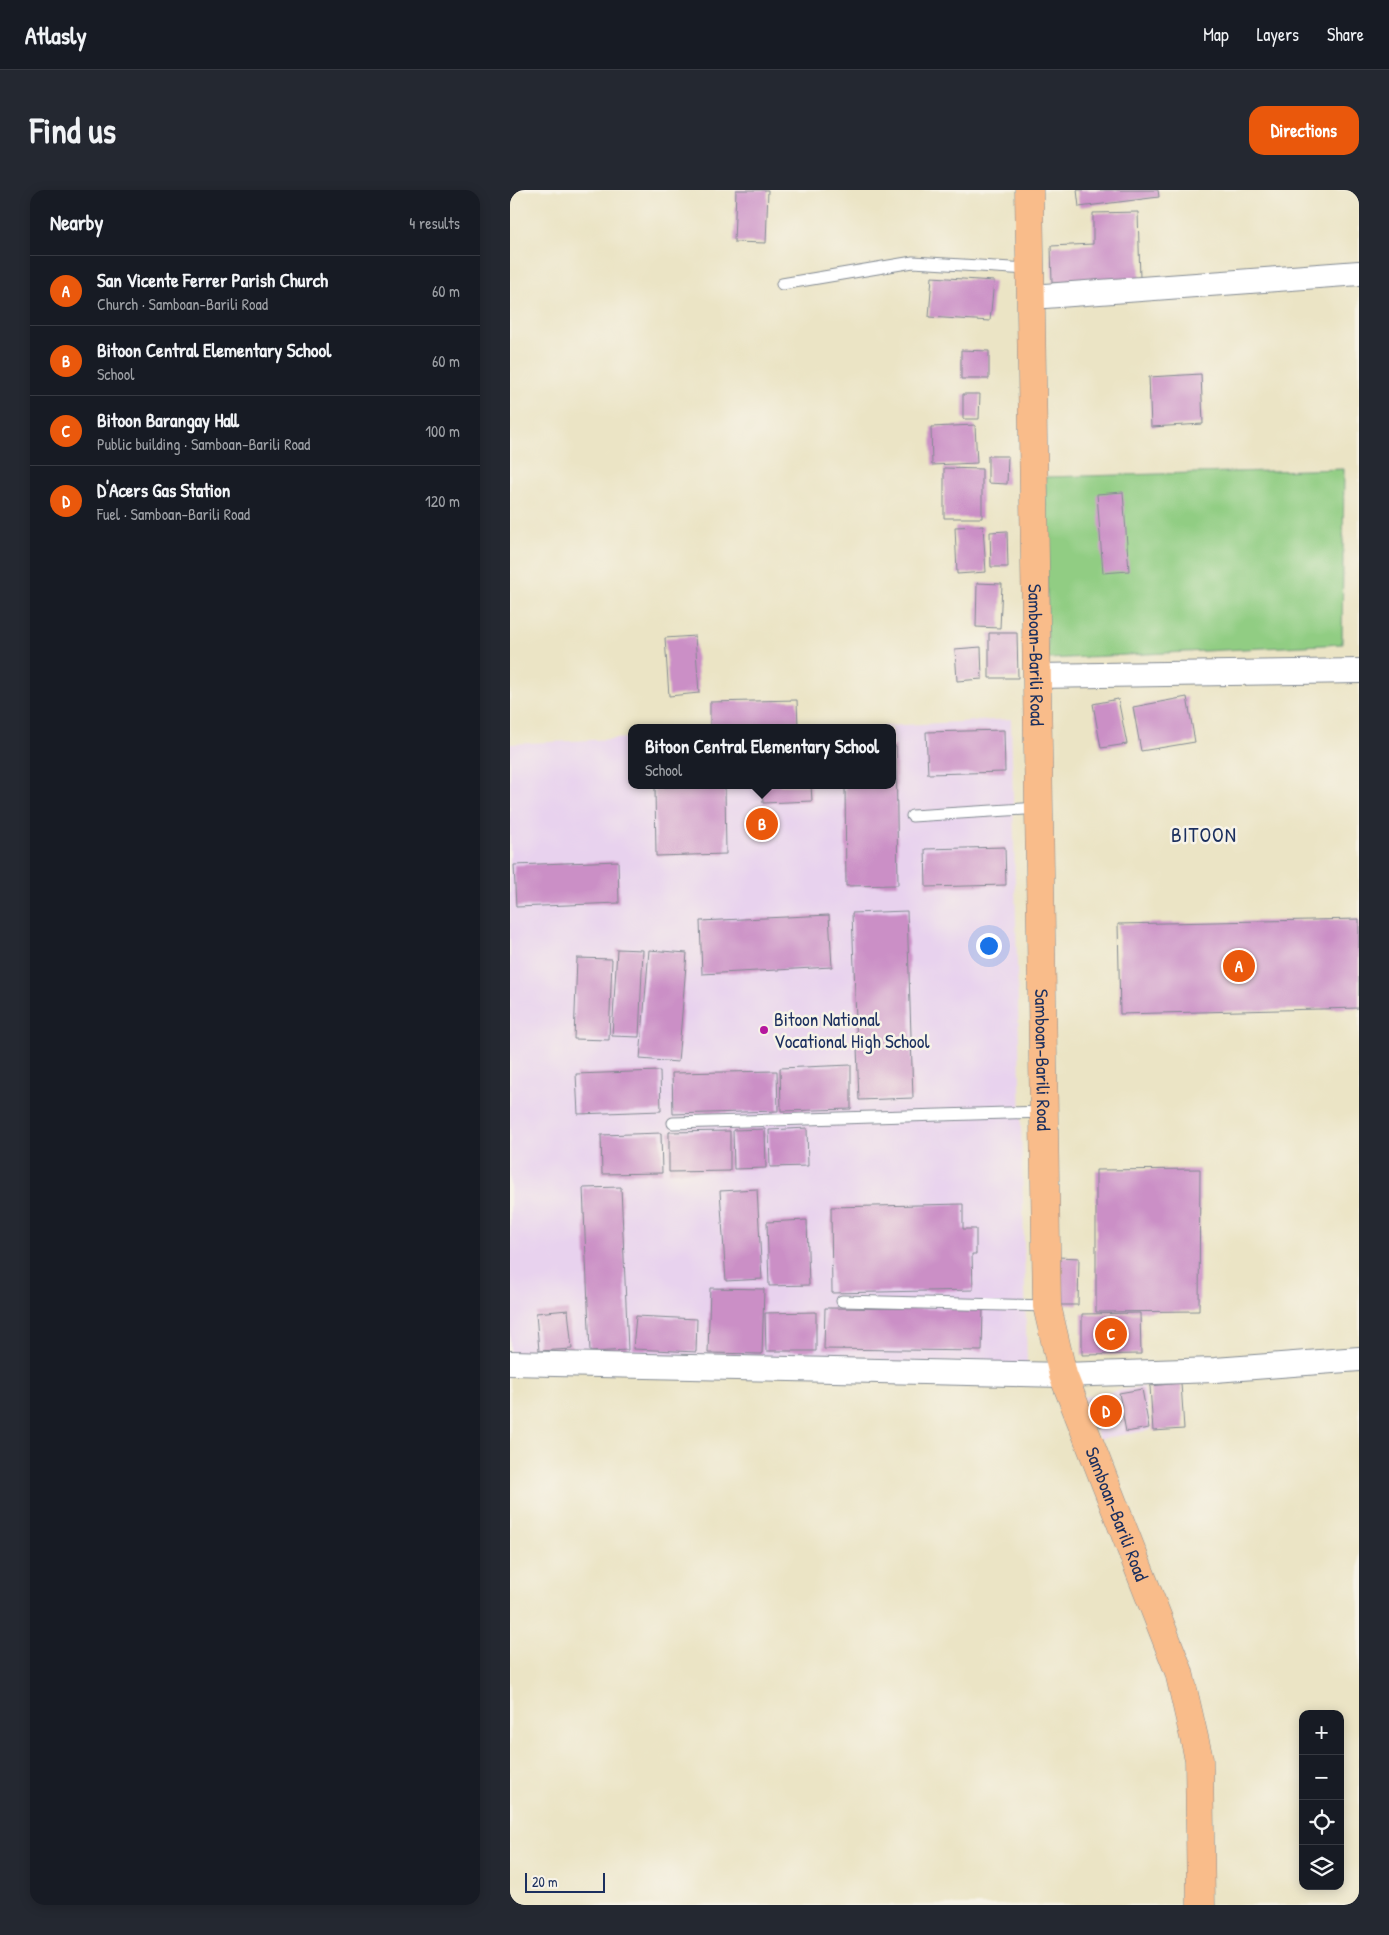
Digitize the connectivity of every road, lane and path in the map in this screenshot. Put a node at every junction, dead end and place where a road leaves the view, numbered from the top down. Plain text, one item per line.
1 (1029, 190) edge
2 (1030, 268) junction
3 (1359, 273) edge
4 (782, 284) dead end
5 (1031, 297) junction
6 (1359, 671) edge
7 (1038, 676) junction
8 (1040, 808) junction
9 (912, 816) dead end
10 (1045, 1112) junction
11 (673, 1123) dead end
12 (842, 1301) dead end
13 (1048, 1306) junction
14 (1359, 1359) edge
15 (510, 1363) edge
16 (1063, 1375) junction
17 (1201, 1905) edge

1 - 2 highway, Samboan-Barili Road
2 - 4 lane
2 - 5 highway, Samboan-Barili Road
3 - 5 street
5 - 7 highway, Samboan-Barili Road
6 - 7 street
7 - 8 highway, Samboan-Barili Road
8 - 9 lane
8 - 10 highway, Samboan-Barili Road
10 - 11 lane
10 - 13 highway, Samboan-Barili Road
12 - 13 lane
13 - 16 highway, Samboan-Barili Road
14 - 16 street
15 - 16 street
16 - 17 highway, Samboan-Barili Road

